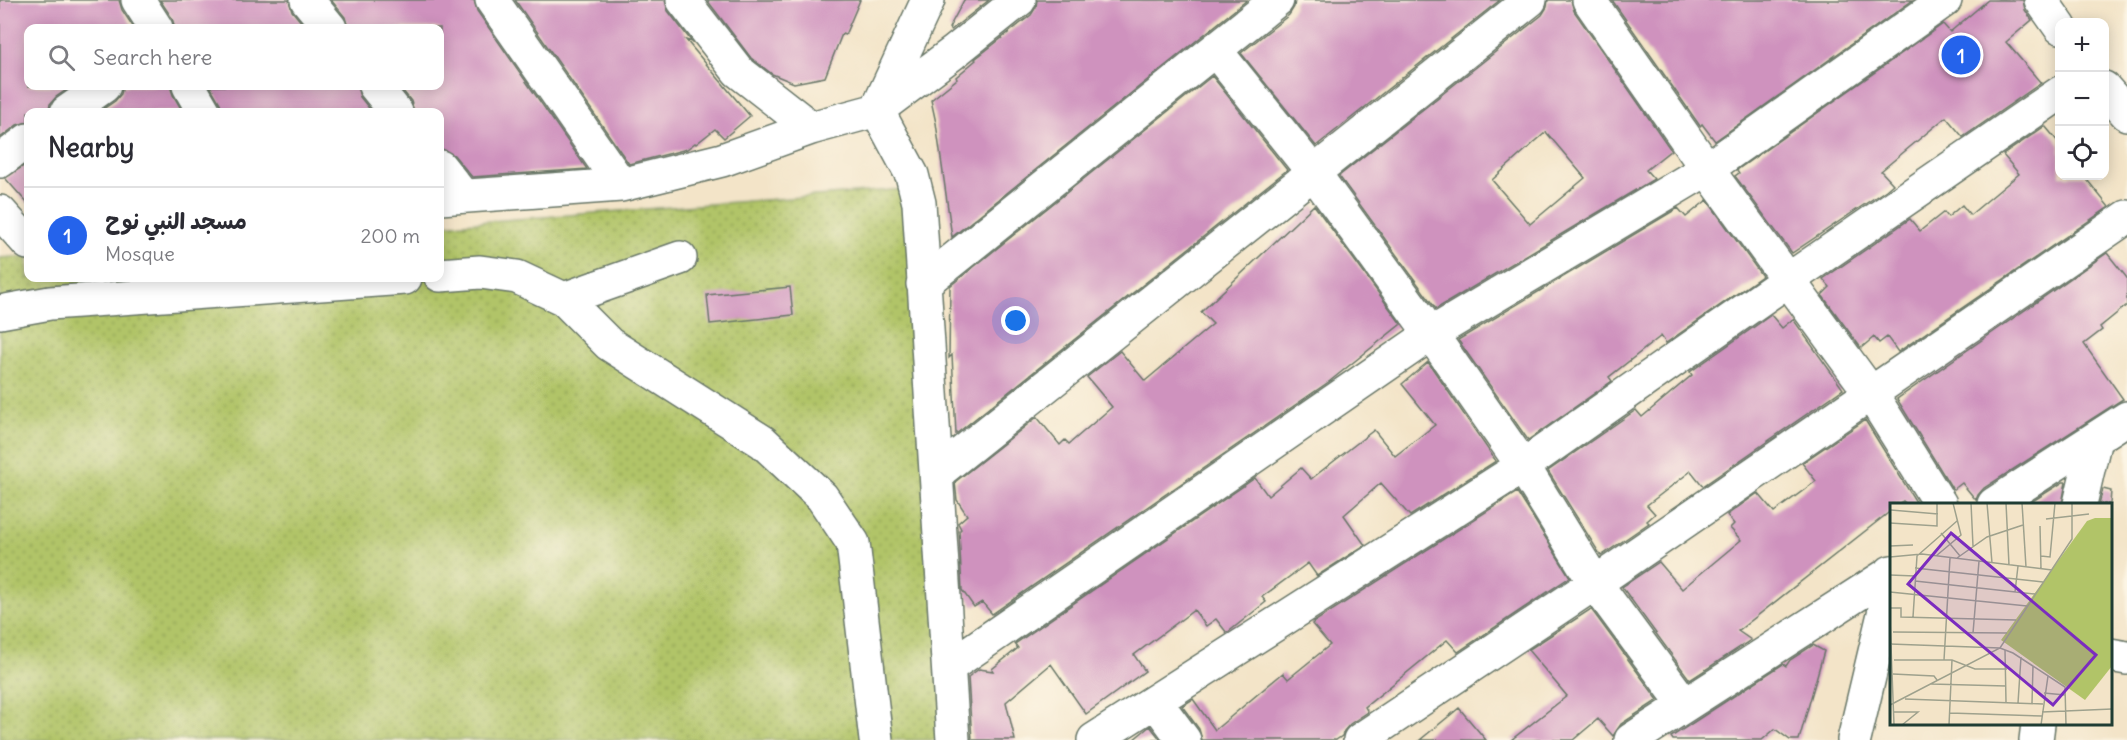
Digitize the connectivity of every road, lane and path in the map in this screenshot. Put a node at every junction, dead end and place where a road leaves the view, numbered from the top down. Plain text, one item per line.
1 (138, 0) edge
2 (307, 0) edge
3 (492, 0) edge
4 (683, 0) edge
5 (928, 0) edge
6 (1019, 0) edge
7 (1278, 0) edge
8 (1530, 0) edge
9 (1590, 0) edge
10 (1946, 0) edge
11 (2041, 0) edge
12 (2055, 20) edge
13 (153, 24) edge
14 (327, 24) edge
15 (1215, 50) junction
16 (98, 90) edge
17 (191, 90) edge
18 (378, 90) edge
19 (2109, 94) edge
20 (2055, 96) edge
21 (73, 108) edge
22 (202, 108) edge
23 (393, 108) edge
24 (877, 110) junction
25 (2127, 114) edge
26 (811, 128) junction
27 (24, 143) edge
28 (0, 161) edge
29 (1707, 169) junction
30 (1313, 172) junction
31 (444, 178) edge
32 (621, 185) junction
33 (451, 197) edge
34 (0, 212) edge
35 (2127, 217) edge
36 (24, 239) edge
37 (680, 258) dead end
38 (444, 275) edge
39 (1788, 280) junction
40 (348, 282) edge
41 (923, 284) junction
42 (564, 299) junction
43 (0, 312) edge
44 (1431, 334) junction
45 (1870, 393) junction
46 (2127, 418) edge
47 (2095, 439) junction
48 (1523, 466) junction
49 (937, 473) junction
50 (1939, 503) edge
51 (1996, 503) edge
52 (2080, 503) edge
53 (1890, 573) edge
54 (1595, 583) junction
55 (1890, 586) edge
56 (1888, 614) edge
57 (2112, 655) edge
58 (2127, 658) edge
59 (950, 666) junction
60 (1155, 701) junction
61 (1685, 705) junction
62 (2038, 725) edge
63 (876, 740) edge
64 (953, 740) edge
65 (1094, 740) edge
66 (1184, 740) edge
67 (1360, 740) edge
68 (1631, 740) edge
69 (1854, 740) edge
70 (2036, 740) edge

1 - 13 street
2 - 14 street
3 - 32 street
4 - 26 street
5 - 24 street
6 - 24 street
7 - 15 street
8 - 30 street
9 - 29 street
10 - 29 street
11 - 12 street
15 - 30 street
15 - 41 street
16 - 21 street
17 - 22 street
18 - 23 street
19 - 25 street
20 - 39 street
24 - 26 street
24 - 41 street
26 - 32 street
27 - 28 street
29 - 39 street
29 - 44 street
30 - 44 street
30 - 49 street
31 - 33 street
32 - 33 street
34 - 36 street
35 - 45 street
37 - 42 street
38 - 42 street
39 - 45 street
39 - 48 street
40 - 43 street
41 - 49 street
42 - 63 street
44 - 48 street
44 - 59 street
45 - 50 street
45 - 54 street
46 - 47 street
47 - 51 street
47 - 52 street
48 - 54 street
48 - 60 street
49 - 59 street
53 - 61 street
54 - 61 street
54 - 67 street
55 - 56 street
56 - 69 street
57 - 58 street
59 - 64 street
60 - 65 street
60 - 66 street
61 - 68 street
62 - 70 street

